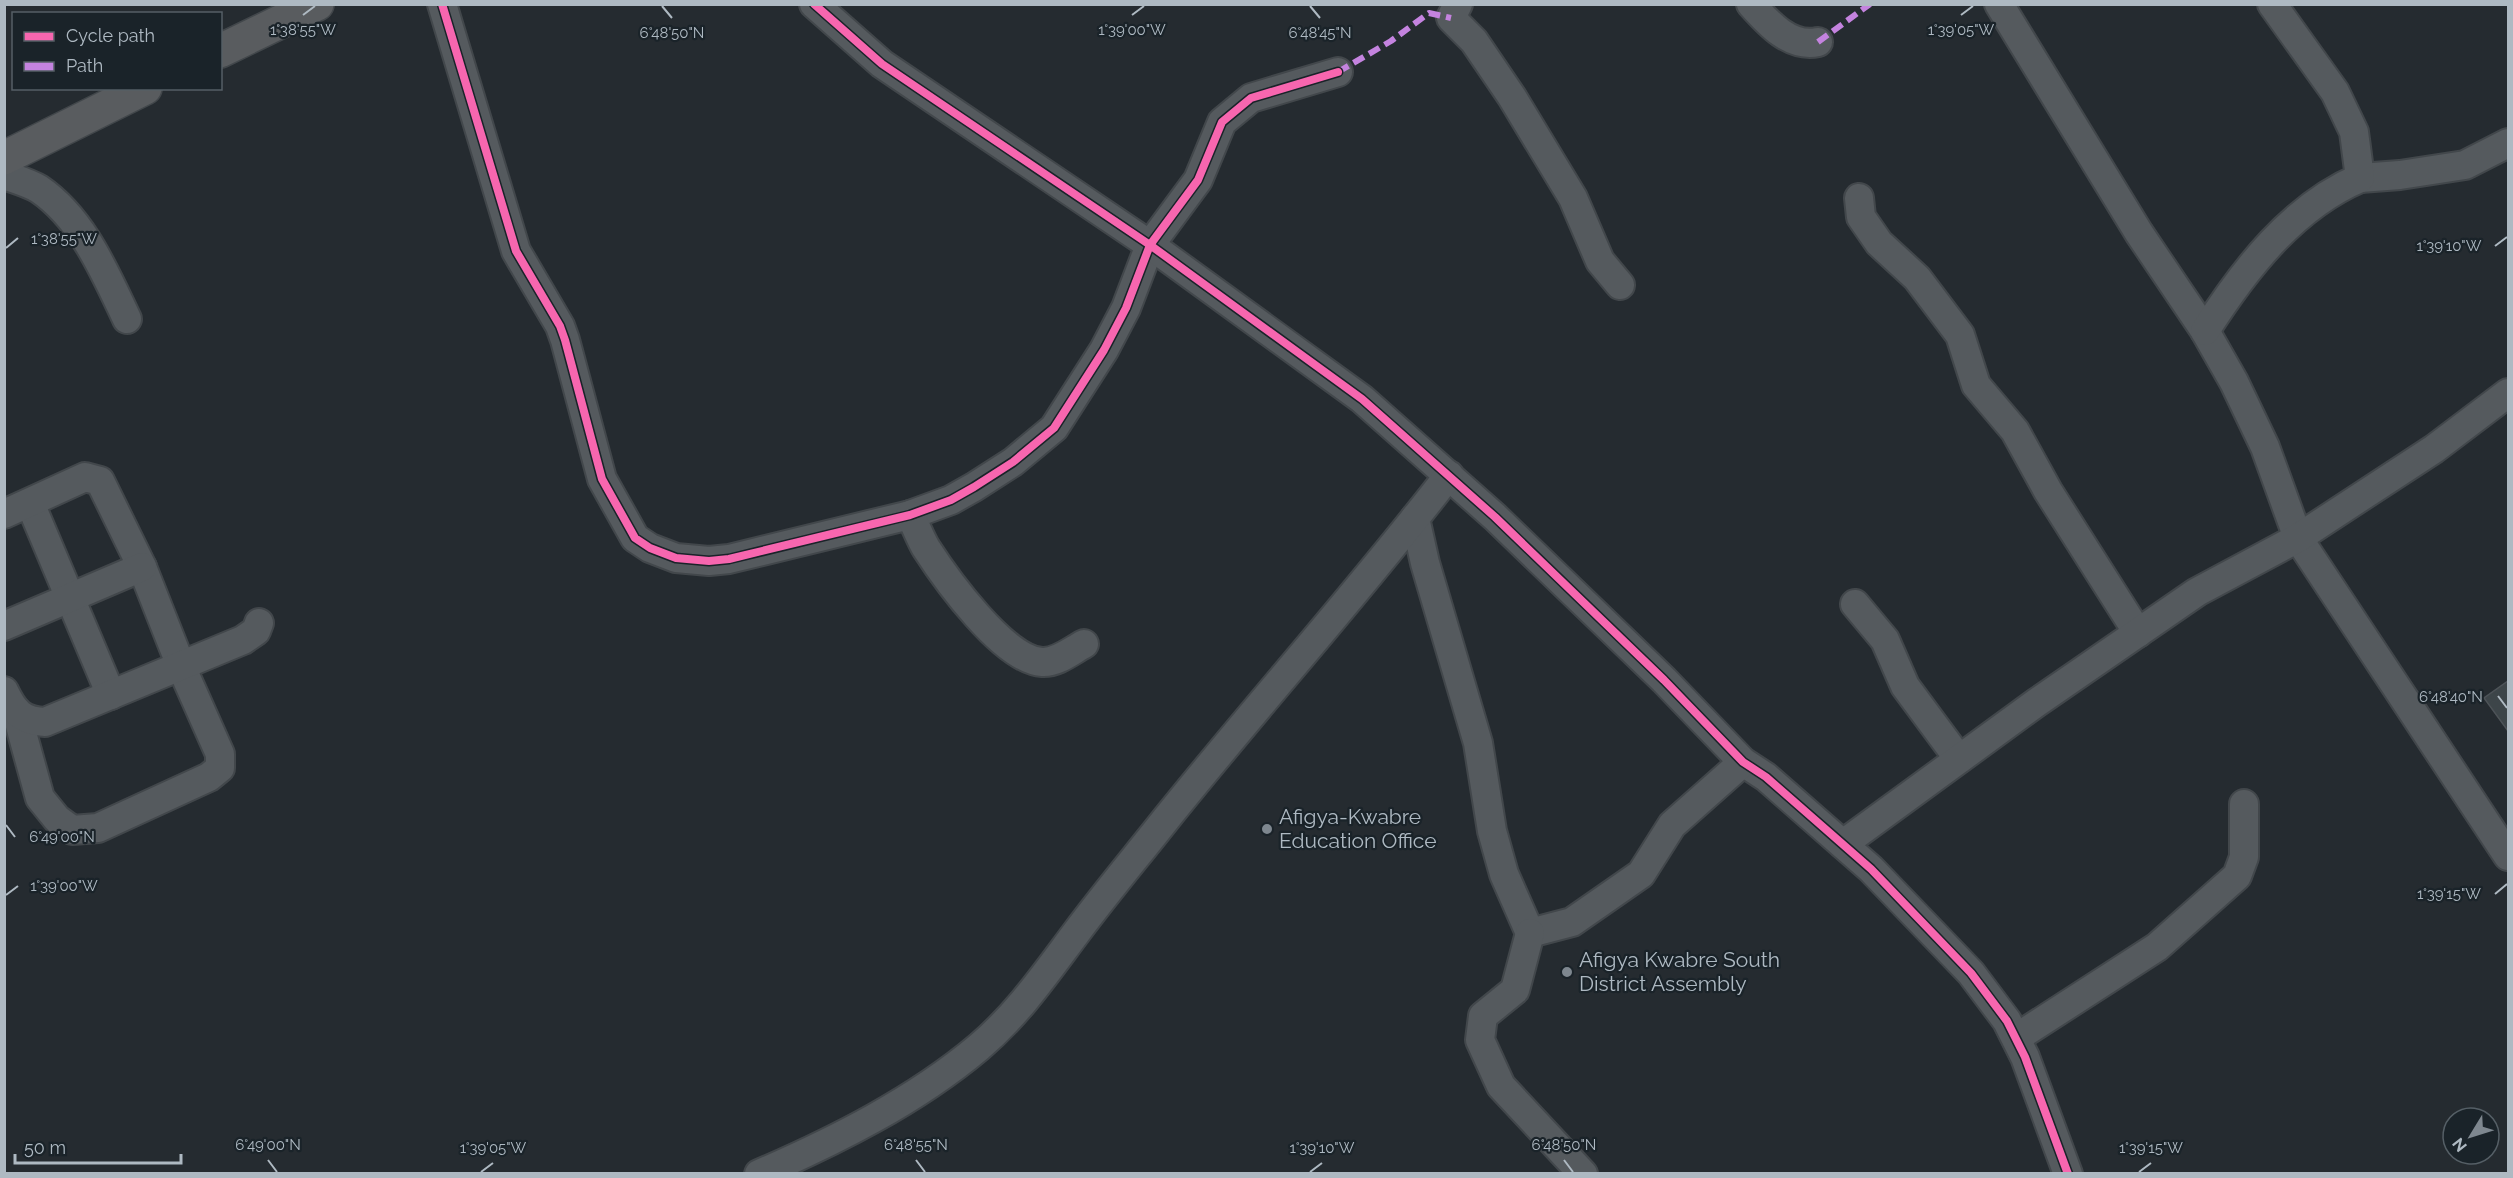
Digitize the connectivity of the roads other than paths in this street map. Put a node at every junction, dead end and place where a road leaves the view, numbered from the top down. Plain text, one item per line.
1 (284, 4) edge
2 (318, 4) edge
3 (442, 4) edge
4 (814, 4) edge
5 (1458, 4) edge
6 (1751, 4) edge
7 (1999, 4) edge
8 (2272, 4) edge
9 (222, 34) edge
10 (1818, 42) dead end
11 (222, 50) edge
12 (1338, 72) dead end
13 (112, 90) edge
14 (141, 90) edge
15 (2508, 143) edge
16 (4, 144) edge
17 (4, 158) edge
18 (4, 175) edge
19 (2360, 178) junction
20 (1859, 198) dead end
21 (1150, 245) junction
22 (1620, 285) dead end
23 (127, 319) dead end
24 (2205, 330) junction
25 (2504, 405) edge
26 (1449, 475) junction
27 (30, 503) junction
28 (4, 514) edge
29 (910, 515) junction
30 (1415, 518) junction
31 (2298, 538) junction
32 (142, 567) junction
33 (69, 600) junction
34 (1856, 604) dead end
35 (259, 623) dead end
36 (4, 626) edge
37 (2138, 633) junction
38 (1084, 644) dead end
39 (181, 666) junction
40 (111, 695) junction
41 (10, 701) edge
42 (1959, 759) junction
43 (1743, 762) junction
44 (2244, 804) dead end
45 (1842, 844) junction
46 (2508, 856) edge
47 (1530, 933) junction
48 (2016, 1038) junction
49 (765, 1172) edge
50 (2064, 1172) edge
51 (1583, 1173) edge

1 - 9 highway
2 - 11 highway
3 - 29 street
4 - 21 street
5 - 22 street
6 - 10 street
7 - 24 street
8 - 19 street
12 - 21 street
13 - 16 highway
14 - 17 highway
15 - 19 street
18 - 23 street
19 - 24 street
20 - 37 street
21 - 26 street
21 - 29 street
24 - 31 street
25 - 31 street
26 - 30 street
26 - 43 street
27 - 28 street
27 - 32 street
27 - 33 street
29 - 38 street
30 - 47 street
30 - 49 street
31 - 37 street
31 - 46 street
32 - 33 street
32 - 39 street
33 - 36 street
33 - 40 street
34 - 42 street
35 - 39 street
37 - 42 street
39 - 40 street
39 - 41 street
40 - 41 street
42 - 45 street
43 - 45 street
43 - 47 street
44 - 48 street
45 - 48 street
47 - 51 street
48 - 50 street

